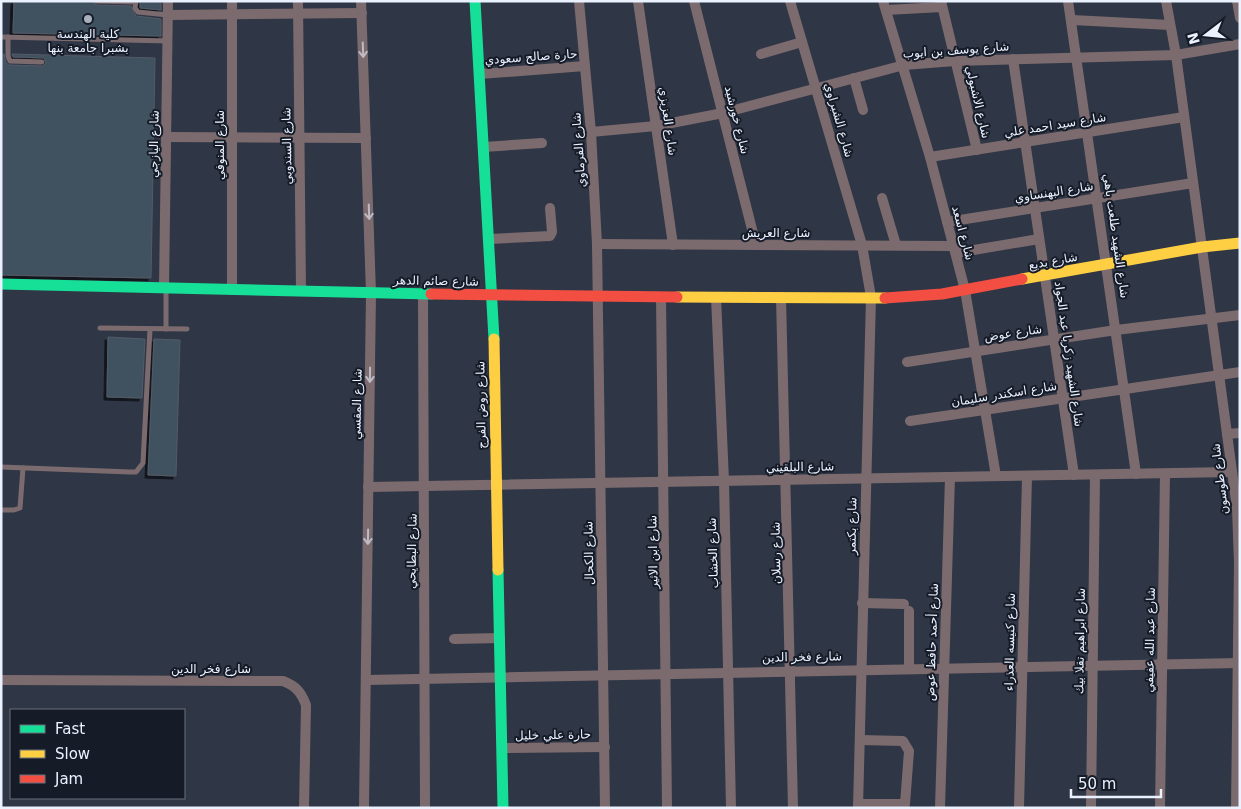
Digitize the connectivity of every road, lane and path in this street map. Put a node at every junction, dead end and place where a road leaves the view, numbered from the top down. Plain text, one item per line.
1 (96, 1) edge
2 (168, 1) edge
3 (232, 1) edge
4 (298, 1) edge
5 (361, 1) edge
6 (475, 1) edge
7 (579, 1) edge
8 (638, 1) edge
9 (694, 1) edge
10 (790, 1) edge
11 (1068, 1) edge
12 (1166, 1) edge
13 (1237, 1) edge
14 (136, 2) edge
15 (942, 4) edge
16 (884, 6) edge
17 (362, 13) junction
18 (298, 14) junction
19 (168, 15) junction
20 (232, 15) junction
21 (1240, 18) edge
22 (1072, 20) junction
23 (1170, 26) junction
24 (1, 37) edge
25 (8, 37) junction
26 (168, 41) junction
27 (802, 42) junction
28 (1240, 44) edge
29 (761, 54) dead end
30 (1176, 54) junction
31 (1078, 57) junction
32 (1013, 59) junction
33 (955, 61) junction
34 (42, 62) dead end
35 (904, 65) junction
36 (585, 66) junction
37 (480, 74) junction
38 (854, 78) junction
39 (817, 89) junction
40 (863, 110) dead end
41 (723, 113) junction
42 (1184, 118) junction
43 (656, 126) junction
44 (591, 132) junction
45 (1088, 133) junction
46 (166, 137) junction
47 (232, 138) junction
48 (299, 138) junction
49 (366, 138) junction
50 (542, 143) dead end
51 (1025, 143) junction
52 (484, 147) junction
53 (976, 150) junction
54 (930, 157) junction
55 (1193, 183) junction
56 (882, 198) dead end
57 (1098, 198) junction
58 (550, 208) dead end
59 (1034, 208) junction
60 (947, 222) junction
61 (490, 239) junction
62 (1039, 239) junction
63 (1240, 243) edge
64 (597, 244) junction
65 (673, 245) junction
66 (756, 245) junction
67 (862, 245) junction
68 (896, 245) junction
69 (1202, 247) junction
70 (955, 249) junction
71 (1107, 265) junction
72 (1045, 276) junction
73 (1, 284) edge
74 (165, 288) junction
75 (232, 290) junction
76 (965, 290) junction
77 (301, 291) junction
78 (371, 293) junction
79 (423, 294) junction
80 (493, 296) junction
81 (598, 297) junction
82 (661, 297) junction
83 (716, 297) junction
84 (781, 297) junction
85 (871, 297) junction
86 (1240, 315) edge
87 (1212, 319) junction
88 (100, 328) dead end
89 (150, 329) junction
90 (166, 329) junction
91 (187, 329) dead end
92 (1116, 330) junction
93 (1054, 340) junction
94 (976, 351) junction
95 (907, 362) dead end
96 (1240, 372) edge
97 (1220, 374) junction
98 (1124, 389) junction
99 (1062, 398) junction
100 (985, 410) junction
101 (910, 421) dead end
102 (1240, 433) edge
103 (1227, 434) junction
104 (1, 467) edge
105 (23, 468) junction
106 (1136, 474) junction
107 (1165, 474) junction
108 (1074, 475) junction
109 (1095, 475) junction
110 (996, 476) junction
111 (1027, 476) junction
112 (950, 477) junction
113 (1235, 477) edge
114 (865, 478) junction
115 (787, 480) junction
116 (724, 481) junction
117 (664, 482) junction
118 (601, 483) junction
119 (496, 485) junction
120 (368, 486) junction
121 (425, 486) junction
122 (1238, 509) edge
123 (1, 510) edge
124 (1240, 563) edge
125 (862, 603) junction
126 (500, 638) junction
127 (454, 639) dead end
128 (1239, 663) edge
129 (1162, 664) junction
130 (1092, 665) junction
131 (1022, 666) junction
132 (909, 668) junction
133 (944, 668) junction
134 (861, 669) junction
135 (790, 670) junction
136 (729, 671) junction
137 (667, 673) junction
138 (604, 674) junction
139 (500, 676) junction
140 (423, 678) junction
141 (1, 680) edge
142 (366, 680) junction
143 (860, 740) junction
144 (605, 747) junction
145 (502, 748) junction
146 (858, 806) edge
147 (304, 808) edge
148 (364, 808) edge
149 (425, 808) edge
150 (503, 808) edge
151 (606, 808) edge
152 (667, 808) edge
153 (732, 808) edge
154 (794, 808) edge
155 (940, 808) edge
156 (1018, 808) edge
157 (1090, 808) edge
158 (1160, 808) edge
159 (1236, 808) edge

1 - 14 lane
2 - 19 street, شارع اليازجي
3 - 20 street, شارع المنوفي
4 - 18 street, شارع السندوبي
5 - 17 street, شارع المقسي
6 - 37 street, شارع روض الفرج
7 - 36 street, شارع الفرماوي
8 - 43 street, شارع العزيزي
9 - 41 street, شارع خورشيد
10 - 27 street, شارع الشبراوي
11 - 22 street, شارع الشهيد طلعت باهي
12 - 23 street, شارع طوسون
13 - 21 street
14 - 19 lane
15 - 16 street
15 - 33 street, شارع الاشبولي
16 - 35 street, شارع اسعد
17 - 18 street
17 -> 49 street, شارع المقسي
18 - 20 street
18 - 48 street, شارع السندوبي
19 - 20 street
19 - 26 street, شارع اليازجي
20 - 47 street, شارع المنوفي
22 - 23 street
22 - 31 street, شارع الشهيد طلعت باهي
23 - 30 street, شارع طوسون
24 - 25 lane
25 - 26 lane
25 - 34 lane
26 - 46 street, شارع اليازجي
27 - 29 street
27 - 39 street, شارع الشبراوي
28 - 30 street, شارع يوسف بن ايوب
30 - 31 street, شارع يوسف بن ايوب
30 - 42 street, شارع طوسون
31 - 32 street, شارع يوسف بن ايوب
31 - 45 street, شارع الشهيد طلعت باهي
32 - 33 street, شارع يوسف بن ايوب
32 - 51 street, شارع الشهيد زكريا عبد الجواد
33 - 35 street, شارع يوسف بن ايوب
33 - 53 street, شارع الاشبولي
35 - 38 street, شارع يوسف بن ايوب
35 - 54 street, شارع اسعد
36 - 37 street, حارة صالح سعودي
36 - 44 street, شارع الفرماوي
37 - 52 street, شارع روض الفرج
38 - 39 street, شارع يوسف بن ايوب
38 - 40 street
39 - 41 street, شارع يوسف بن ايوب
39 - 67 street, شارع الشبراوي
41 - 43 street, شارع يوسف بن ايوب
41 - 66 street, شارع خورشيد
42 - 45 street, شارع سيد احمد علي
42 - 55 street, شارع طوسون
43 - 44 street, شارع يوسف بن ايوب
43 - 65 street, شارع العزيزي
44 - 64 street, شارع الفرماوي
45 - 51 street, شارع سيد احمد علي
45 - 57 street, شارع الشهيد طلعت باهي
46 - 47 street
46 - 74 street, شارع اليازجي
47 - 48 street
47 - 75 street, شارع المنوفي
48 - 49 street
48 - 77 street, شارع السندوبي
49 -> 78 street, شارع المقسي
50 - 52 street
51 - 53 street, شارع سيد احمد علي
51 - 59 street, شارع الشهيد زكريا عبد الجواد
52 - 61 street, شارع روض الفرج
53 - 54 street, شارع سيد احمد علي
54 - 60 street, شارع اسعد
55 - 57 street, شارع البهنساوي
55 - 69 street, شارع طوسون
56 - 68 street
57 - 59 street, شارع البهنساوي
57 - 71 street, شارع الشهيد طلعت باهي
58 - 61 street
59 - 60 street, شارع البهنساوي
59 - 62 street, شارع الشهيد زكريا عبد الجواد
60 - 70 street, شارع اسعد
61 - 80 street, شارع روض الفرج
62 - 70 street, شارع العريش
62 - 72 street, شارع الشهيد زكريا عبد الجواد
63 - 69 street, شارع بديع
64 - 65 street, شارع العريش
64 - 81 street, شارع الفرماوي
65 - 66 street, شارع العريش
66 - 67 street, شارع العريش
67 - 68 street, شارع العريش
67 - 85 street, شارع بكتمر
68 - 70 street, شارع العريش
69 - 71 street, شارع بديع
69 - 87 street, شارع طوسون
70 - 76 street, شارع اسعد
71 - 72 street, شارع بديع
71 - 92 street, شارع الشهيد طلعت باهي
72 - 76 street, شارع بديع
72 - 93 street, شارع الشهيد زكريا عبد الجواد
73 - 74 street, شارع صائم الدهر
74 - 75 street, شارع صائم الدهر
74 - 90 lane
75 - 77 street, شارع صائم الدهر
76 - 85 street, شارع بديع
76 - 94 street, شارع اسعد
77 - 78 street, شارع صائم الدهر
78 - 79 street, شارع صائم الدهر
78 -> 120 street, شارع المقسي
79 - 80 street, شارع صائم الدهر
79 - 121 street, شارع البطايحي
80 - 81 street, شارع صائم الدهر
80 - 119 street, شارع روض الفرج
81 - 82 street, شارع صائم الدهر
81 - 118 street, شارع الكحال
82 - 83 street, شارع صائم الدهر
82 - 117 street, شارع ابن الاثير
83 - 84 street, شارع صائم الدهر
83 - 116 street, شارع الخشاب
84 - 85 street, شارع صائم الدهر
84 - 115 street, شارع رسلان
85 - 114 street, شارع بكتمر
86 - 87 street, شارع عوض
87 - 92 street, شارع عوض
87 - 97 street, شارع طوسون
88 - 89 lane
89 - 90 lane
89 - 105 lane
90 - 91 lane
92 - 93 street, شارع عوض
92 - 98 street, شارع الشهيد طلعت باهي
93 - 94 street, شارع عوض
93 - 99 street, شارع الشهيد زكريا عبد الجواد
94 - 95 street, شارع عوض
94 - 100 street, شارع اسعد
96 - 97 street, شارع اسكندر سليمان
97 - 98 street, شارع اسكندر سليمان
97 - 103 street, شارع طوسون
98 - 99 street, شارع اسكندر سليمان
98 - 106 street, شارع الشهيد طلعت باهي
99 - 100 street, شارع اسكندر سليمان
99 - 108 street, شارع الشهيد زكريا عبد الجواد
100 - 101 street, شارع اسكندر سليمان
100 - 110 street, شارع اسعد
102 - 103 street
103 - 113 street, شارع طوسون
104 - 105 lane
105 - 123 lane
106 - 107 street, شارع البلقيني
106 - 109 street, شارع البلقيني
107 - 113 street, شارع البلقيني
107 - 129 street, شارع عبد الله عفيفي
108 - 109 street, شارع البلقيني
108 - 111 street, شارع البلقيني
109 - 130 street, شارع ابراهيم تقلا بيك
110 - 111 street, شارع البلقيني
110 - 112 street, شارع البلقيني
111 - 131 street, شارع كنيسه العذراء
112 - 114 street, شارع البلقيني
112 - 133 street, شارع أحمد حافظ عوض
113 - 122 street, شارع طوسون
114 - 115 street, شارع البلقيني
114 - 125 street, شارع بكتمر
115 - 116 street, شارع البلقيني
115 - 135 street, شارع رسلان
116 - 117 street, شارع البلقيني
116 - 136 street, شارع الخشاب
117 - 118 street, شارع البلقيني
117 - 137 street, شارع ابن الاثير
118 - 119 street, شارع البلقيني
118 - 138 street, شارع الكحال
119 - 121 street, شارع البلقيني
119 - 126 street, شارع روض الفرج
120 - 121 street, شارع البلقيني
120 -> 142 street, شارع المقسي
121 - 140 street, شارع البطايحي
122 - 124 street, شارع طوسون
124 - 128 street, شارع طوسون
125 - 132 street
125 - 134 street, شارع بكتمر
126 - 127 street
126 - 139 street, شارع روض الفرج
128 - 129 street, شارع فخر الدين
128 - 159 street, شارع طوسون
129 - 130 street, شارع فخر الدين
129 - 158 street, شارع عبد الله عفيفي
130 - 131 street, شارع فخر الدين
130 - 157 street, شارع ابراهيم تقلا بيك
131 - 133 street, شارع فخر الدين
131 - 156 street, شارع كنيسه العذراء
132 - 133 street, شارع فخر الدين
132 - 134 street, شارع فخر الدين
133 - 155 street, شارع أحمد حافظ عوض
134 - 135 street, شارع فخر الدين
134 - 143 street, شارع بكتمر
135 - 136 street, شارع فخر الدين
135 - 154 street, شارع رسلان
136 - 137 street, شارع فخر الدين
136 - 153 street, شارع الخشاب
137 - 138 street, شارع فخر الدين
137 - 152 street, شارع ابن الاثير
138 - 139 street, شارع فخر الدين
138 - 144 street, شارع الكحال
139 - 140 street, شارع فخر الدين
139 - 145 street, شارع روض الفرج
140 - 142 street, شارع فخر الدين
140 - 149 street, شارع البطايحي
141 - 147 street, شارع فخر الدين
142 - 148 street, شارع المقسي
143 - 146 street, شارع بكتمر
143 - 146 street
144 - 145 street, حارة علي خليل
144 - 151 street, شارع الكحال
145 - 150 street, شارع روض الفرج

